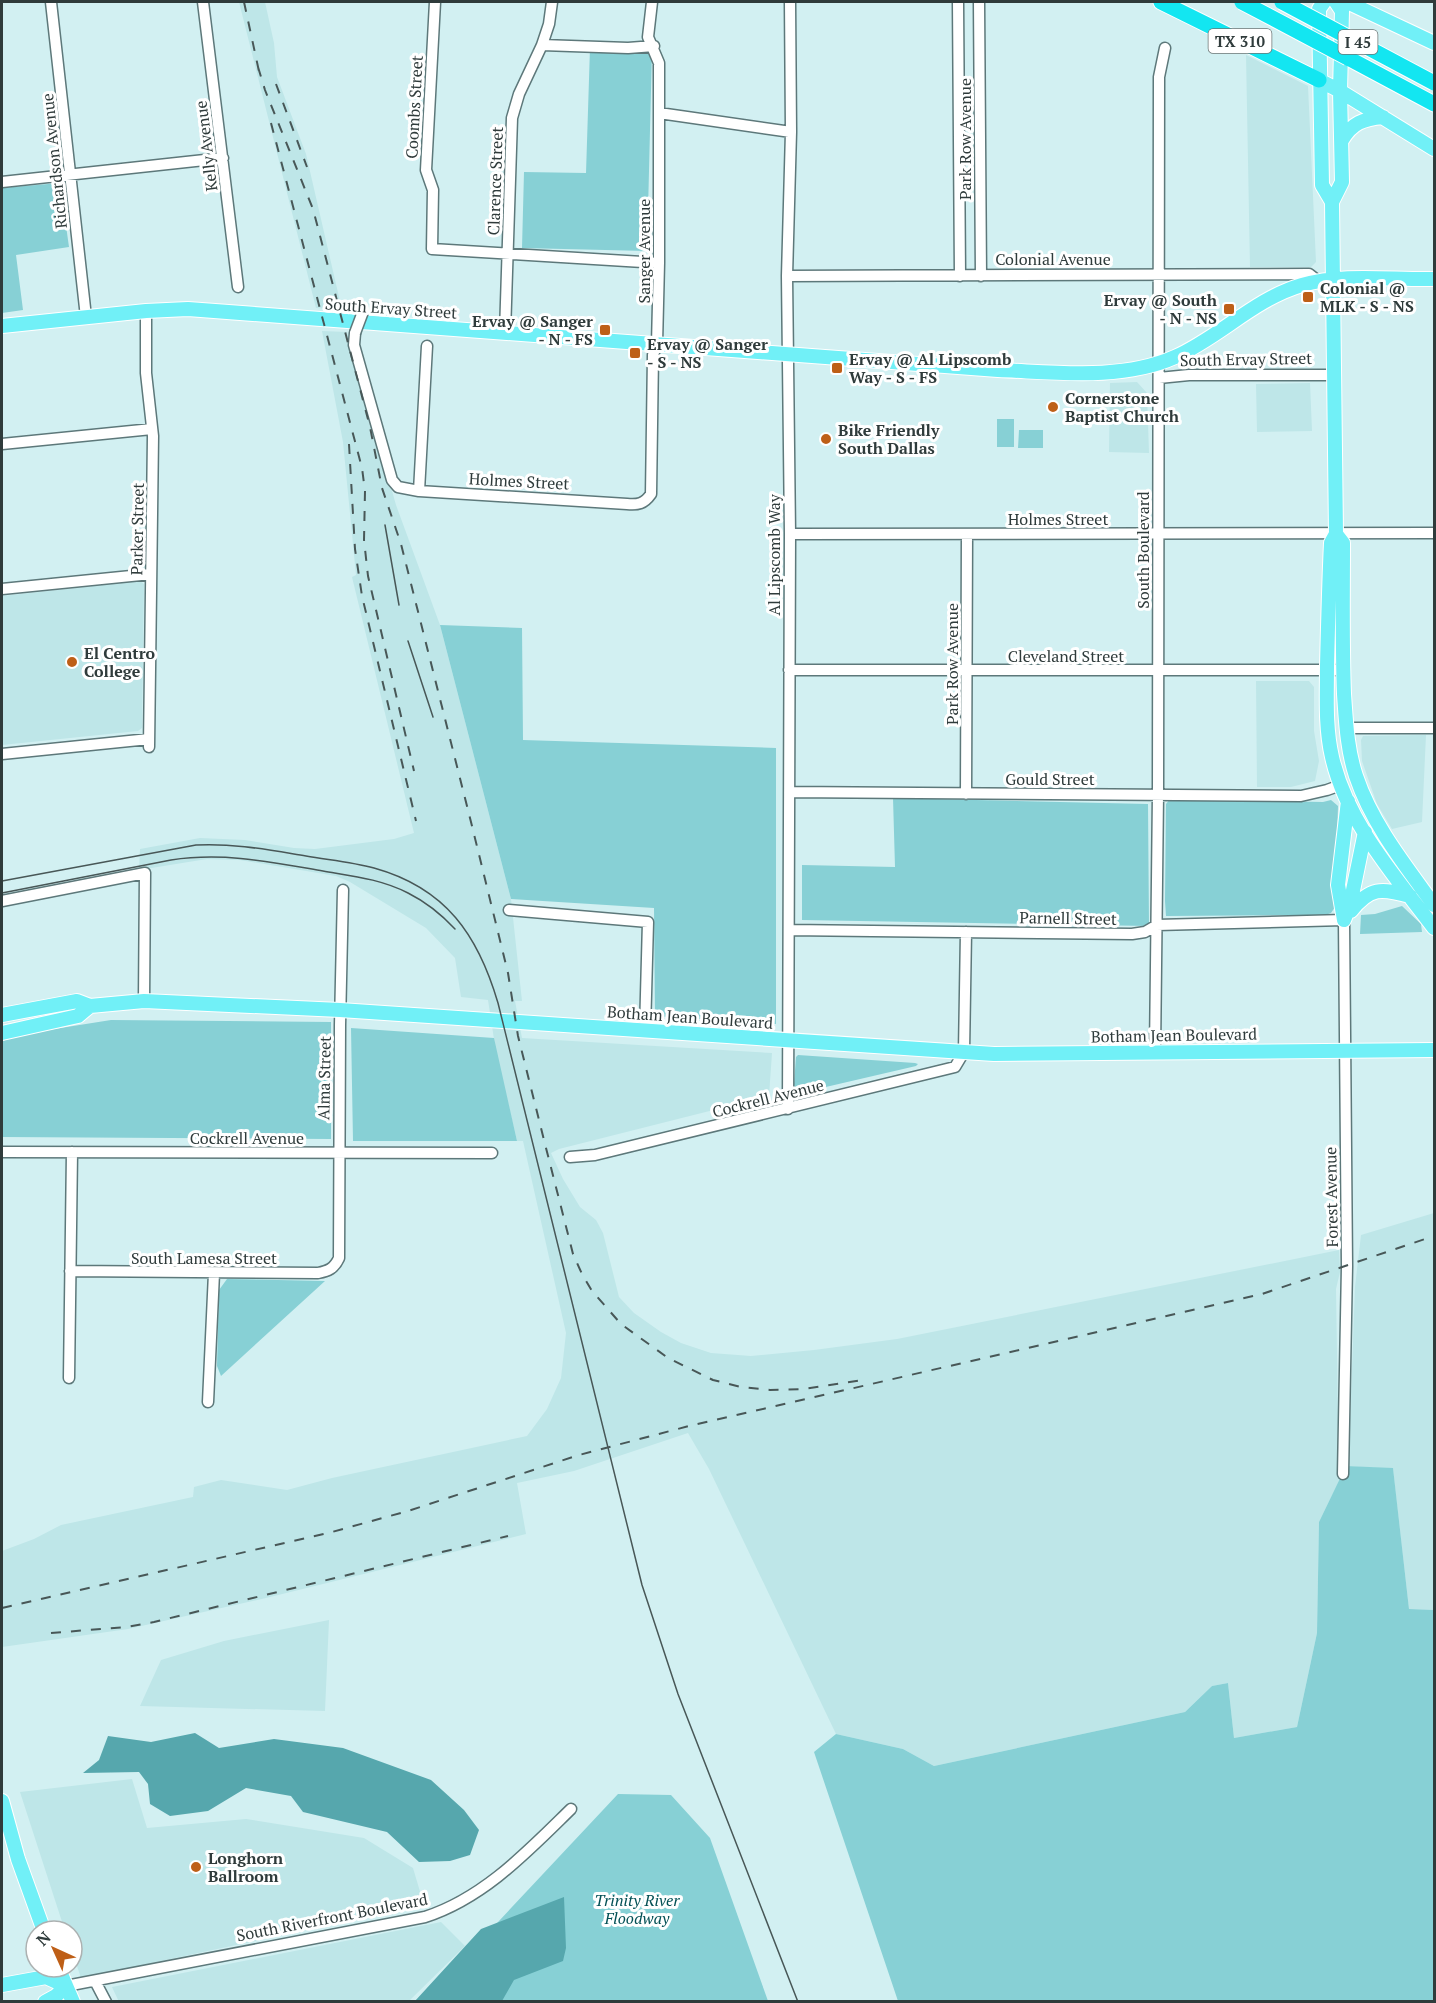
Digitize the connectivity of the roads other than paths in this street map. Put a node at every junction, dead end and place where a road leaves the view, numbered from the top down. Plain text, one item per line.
1 (51, 2) edge
2 (203, 2) edge
3 (435, 2) edge
4 (552, 2) edge
5 (652, 2) edge
6 (790, 2) edge
7 (958, 2) edge
8 (979, 2) edge
9 (1161, 2) edge
10 (1242, 2) edge
11 (1282, 2) edge
12 (1324, 2) edge
13 (1336, 2) edge
14 (1347, 2) edge
15 (1434, 43) edge
16 (542, 45) junction
17 (654, 46) junction
18 (1165, 48) dead end
19 (1319, 80) junction
20 (1434, 83) edge
21 (1340, 91) junction
22 (1431, 102) edge
23 (659, 113) junction
24 (1383, 117) junction
25 (791, 132) junction
26 (1342, 140) junction
27 (1434, 149) edge
28 (223, 158) junction
29 (70, 175) junction
30 (2, 182) edge
31 (1332, 202) junction
32 (508, 252) junction
33 (659, 263) junction
34 (1159, 274) junction
35 (787, 276) junction
36 (960, 276) junction
37 (981, 276) junction
38 (1333, 279) junction
39 (1434, 279) edge
40 (1318, 281) junction
41 (238, 287) dead end
42 (364, 309) dead end
43 (146, 311) junction
44 (86, 317) junction
45 (2, 326) edge
46 (505, 333) junction
47 (657, 344) junction
48 (427, 346) dead end
49 (787, 355) junction
50 (1159, 363) junction
51 (1334, 375) junction
52 (1159, 378) junction
53 (152, 429) junction
54 (2, 444) edge
55 (419, 490) junction
56 (646, 501) joint
57 (1434, 533) edge
58 (790, 534) junction
59 (967, 534) junction
60 (1158, 534) junction
61 (1336, 534) junction
62 (151, 574) junction
63 (2, 589) edge
64 (789, 670) junction
65 (1327, 670) junction
66 (1343, 670) junction
67 (1157, 671) junction
68 (967, 672) junction
69 (1346, 728) junction
70 (1434, 728) edge
71 (2, 754) edge
72 (1341, 785) junction
73 (789, 792) junction
74 (966, 794) junction
75 (1158, 794) junction
76 (1348, 801) junction
77 (1372, 814) junction
78 (1364, 834) junction
79 (1389, 843) junction
80 (1340, 861) junction
81 (343, 890) dead end
82 (1410, 896) junction
83 (2, 901) edge
84 (1434, 905) edge
85 (509, 910) dead end
86 (1344, 920) junction
87 (1157, 925) junction
88 (1434, 928) edge
89 (789, 930) junction
90 (966, 932) junction
91 (144, 1001) junction
92 (90, 1006) junction
93 (340, 1010) junction
94 (2, 1016) edge
95 (645, 1031) junction
96 (2, 1033) edge
97 (788, 1040) junction
98 (1344, 1049) junction
99 (1434, 1050) edge
100 (964, 1052) junction
101 (1155, 1052) junction
102 (788, 1109) junction
103 (2, 1152) edge
104 (72, 1152) junction
105 (492, 1153) dead end
106 (339, 1154) junction
107 (570, 1157) dead end
108 (336, 1265) joint
109 (70, 1271) junction
110 (214, 1273) junction
111 (69, 1378) dead end
112 (208, 1402) dead end
113 (1343, 1474) dead end
114 (2, 1801) edge
115 (571, 1809) dead end
116 (40, 1919) edge
117 (63, 1979) edge
118 (95, 1981) junction
119 (2, 1985) edge
120 (66, 1986) junction
121 (45, 2001) edge
122 (73, 2001) edge
123 (106, 2001) edge

1 - 29 street, Richardson Avenue
2 - 28 street, Kelly Avenue
3 - 32 street, Coombs Street
4 - 16 street, Clarence Street
5 - 17 street, Sanger Avenue
6 - 25 street, Al Lipscomb Way
7 - 36 street, Park Row Avenue
8 - 37 street, Park Row Avenue
9 - 19 highway, TX 310
10 - 22 highway, I 45, bridge
11 - 20 highway, I 45, bridge
12 - 19 main road
13 - 21 main road
14 - 15 main road
16 - 17 street
16 - 32 street, Clarence Street
17 - 23 street, Sanger Avenue
18 - 34 street, South Boulevard
19 - 21 main road, TX 310
19 - 31 main road
21 - 24 main road
21 - 26 main road
23 - 25 street
23 - 33 street, Sanger Avenue
24 - 26 main road
24 - 27 main road
25 - 35 street, Al Lipscomb Way
26 - 31 main road
28 - 29 street
28 - 41 street, Kelly Avenue
29 - 30 street
29 - 44 street, Richardson Avenue
31 - 38 main road
32 - 33 street
32 - 46 street, Clarence Street
33 - 47 street, Sanger Avenue
34 - 37 street, Colonial Avenue
34 - 40 street, Colonial Avenue
34 - 50 street, South Boulevard
35 - 36 street, Colonial Avenue
35 - 49 street, Al Lipscomb Way
36 - 37 street, Colonial Avenue
38 - 39 main road
38 - 40 main road, South Ervay Street
38 - 51 main road
40 - 50 main road, South Ervay Street
42 - 55 street, Holmes Street, bridge
43 - 44 main road, South Ervay Street
43 - 46 main road, South Ervay Street
43 - 53 street, Parker Street
44 - 45 main road, South Ervay Street
46 - 47 main road, South Ervay Street
47 - 49 main road, South Ervay Street
47 - 56 street, Sanger Avenue
48 - 55 street
49 - 50 main road, South Ervay Street
49 - 58 street, Al Lipscomb Way
50 - 52 street, South Boulevard
51 - 52 street, South Ervay Street
51 - 61 main road
52 - 60 street, South Boulevard
53 - 54 street
53 - 62 street, Parker Street
55 - 56 street, Holmes Street
57 - 61 street, Holmes Street
58 - 59 street, Holmes Street
58 - 64 street, Al Lipscomb Way
59 - 60 street, Holmes Street
59 - 68 street, Park Row Avenue
60 - 61 street, Holmes Street
60 - 67 street, South Boulevard
61 - 65 main road
61 - 66 main road
62 - 63 street
62 - 71 street, Parker Street
64 - 68 street, Cleveland Street
64 - 73 street, Al Lipscomb Way
65 - 66 street, Cleveland Street
65 - 67 street, Cleveland Street
65 - 72 main road
66 - 69 main road
67 - 68 street, Cleveland Street
67 - 75 street, South Boulevard
68 - 74 street, Park Row Avenue
69 - 70 street
69 - 77 main road
72 - 75 street, Gould Street
72 - 76 main road
73 - 74 street, Gould Street
73 - 89 street, Al Lipscomb Way
74 - 75 street, Gould Street
75 - 87 street, South Boulevard
76 - 78 main road
76 - 80 main road
77 - 78 main road
77 - 79 main road
78 - 79 main road
78 - 80 main road
78 - 82 main road
78 - 86 main road
79 - 84 main road
80 - 86 main road
81 - 93 street, Alma Street
82 - 86 main road
82 - 88 main road
83 - 91 street
85 - 95 street
86 - 87 street, Parnell Street
86 - 98 street, Forest Avenue
87 - 90 street, Parnell Street
87 - 101 street, South Boulevard
89 - 90 street, Parnell Street
89 - 97 street, Al Lipscomb Way
90 - 100 street
91 - 92 main road, Botham Jean Boulevard
91 - 93 main road, Botham Jean Boulevard
92 - 94 main road, Botham Jean Boulevard
92 - 96 main road, Botham Jean Boulevard
93 - 95 main road, Botham Jean Boulevard
93 - 106 street, Alma Street
95 - 97 main road, Botham Jean Boulevard
97 - 100 main road, Botham Jean Boulevard
97 - 102 street, Al Lipscomb Way
98 - 99 main road
98 - 101 main road, Botham Jean Boulevard
98 - 113 street, Forest Avenue
100 - 101 main road, Botham Jean Boulevard
100 - 102 street, Cockrell Avenue
102 - 107 street, Cockrell Avenue
103 - 104 street, Cockrell Avenue
104 - 106 street, Cockrell Avenue
104 - 109 street
105 - 106 street, Cockrell Avenue
106 - 108 street, Alma Street
108 - 110 street, South Lamesa Street
109 - 110 street, South Lamesa Street
109 - 111 street
110 - 112 street
114 - 116 main road
115 - 118 street, South Riverfront Boulevard
117 - 120 main road
118 - 120 street, South Riverfront Boulevard
118 - 123 street
119 - 120 main road, South Riverfront Boulevard
120 - 121 main road, South Riverfront Boulevard
120 - 122 main road

